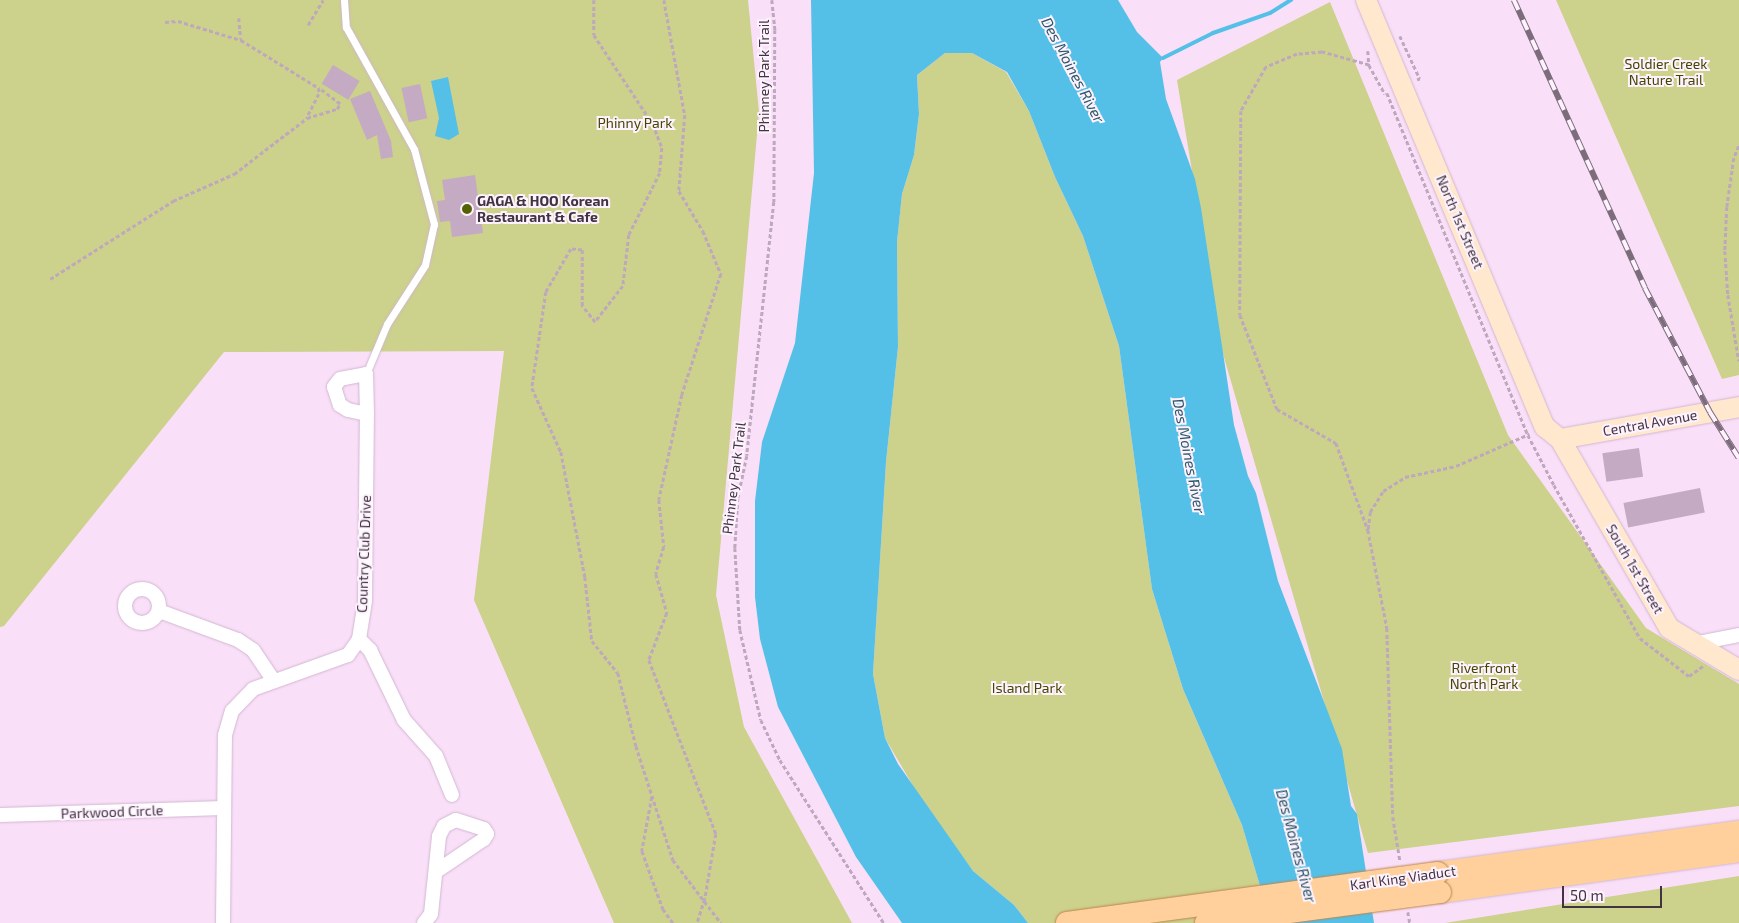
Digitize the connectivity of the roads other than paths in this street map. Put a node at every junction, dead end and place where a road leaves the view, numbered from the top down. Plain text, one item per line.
1 (344, 0) edge
2 (1369, 8) edge
3 (366, 374) junction
4 (1739, 407) edge
5 (367, 414) junction
6 (1560, 440) junction
7 (159, 611) dead end
8 (1739, 635) edge
9 (359, 639) junction
10 (1692, 644) junction
11 (1739, 670) edge
12 (274, 681) junction
13 (452, 795) dead end
14 (224, 808) junction
15 (0, 816) edge
16 (1739, 832) edge
17 (1723, 847) edge
18 (437, 872) dead end
19 (1439, 882) junction
20 (223, 923) edge
21 (424, 923) edge
22 (1067, 923) edge
23 (1206, 923) edge

1 - 3 lane
2 - 6 street, North 1st Street
3 - 5 street, Country Club Drive
3 - 5 street
4 - 6 street, Central Avenue
5 - 9 street, Country Club Drive
6 - 10 street, South 1st Street
7 - 12 street
8 - 10 street
9 - 12 street
9 - 13 street
10 - 11 street, South 1st Street
12 - 14 street
14 - 15 street, Parkwood Circle
14 - 20 street
16 - 17 main road, Karl King Viaduct
17 - 19 main road, Karl King Viaduct
18 - 21 street
19 - 22 main road, Karl King Viaduct, bridge
19 - 23 main road, Karl King Viaduct, bridge

